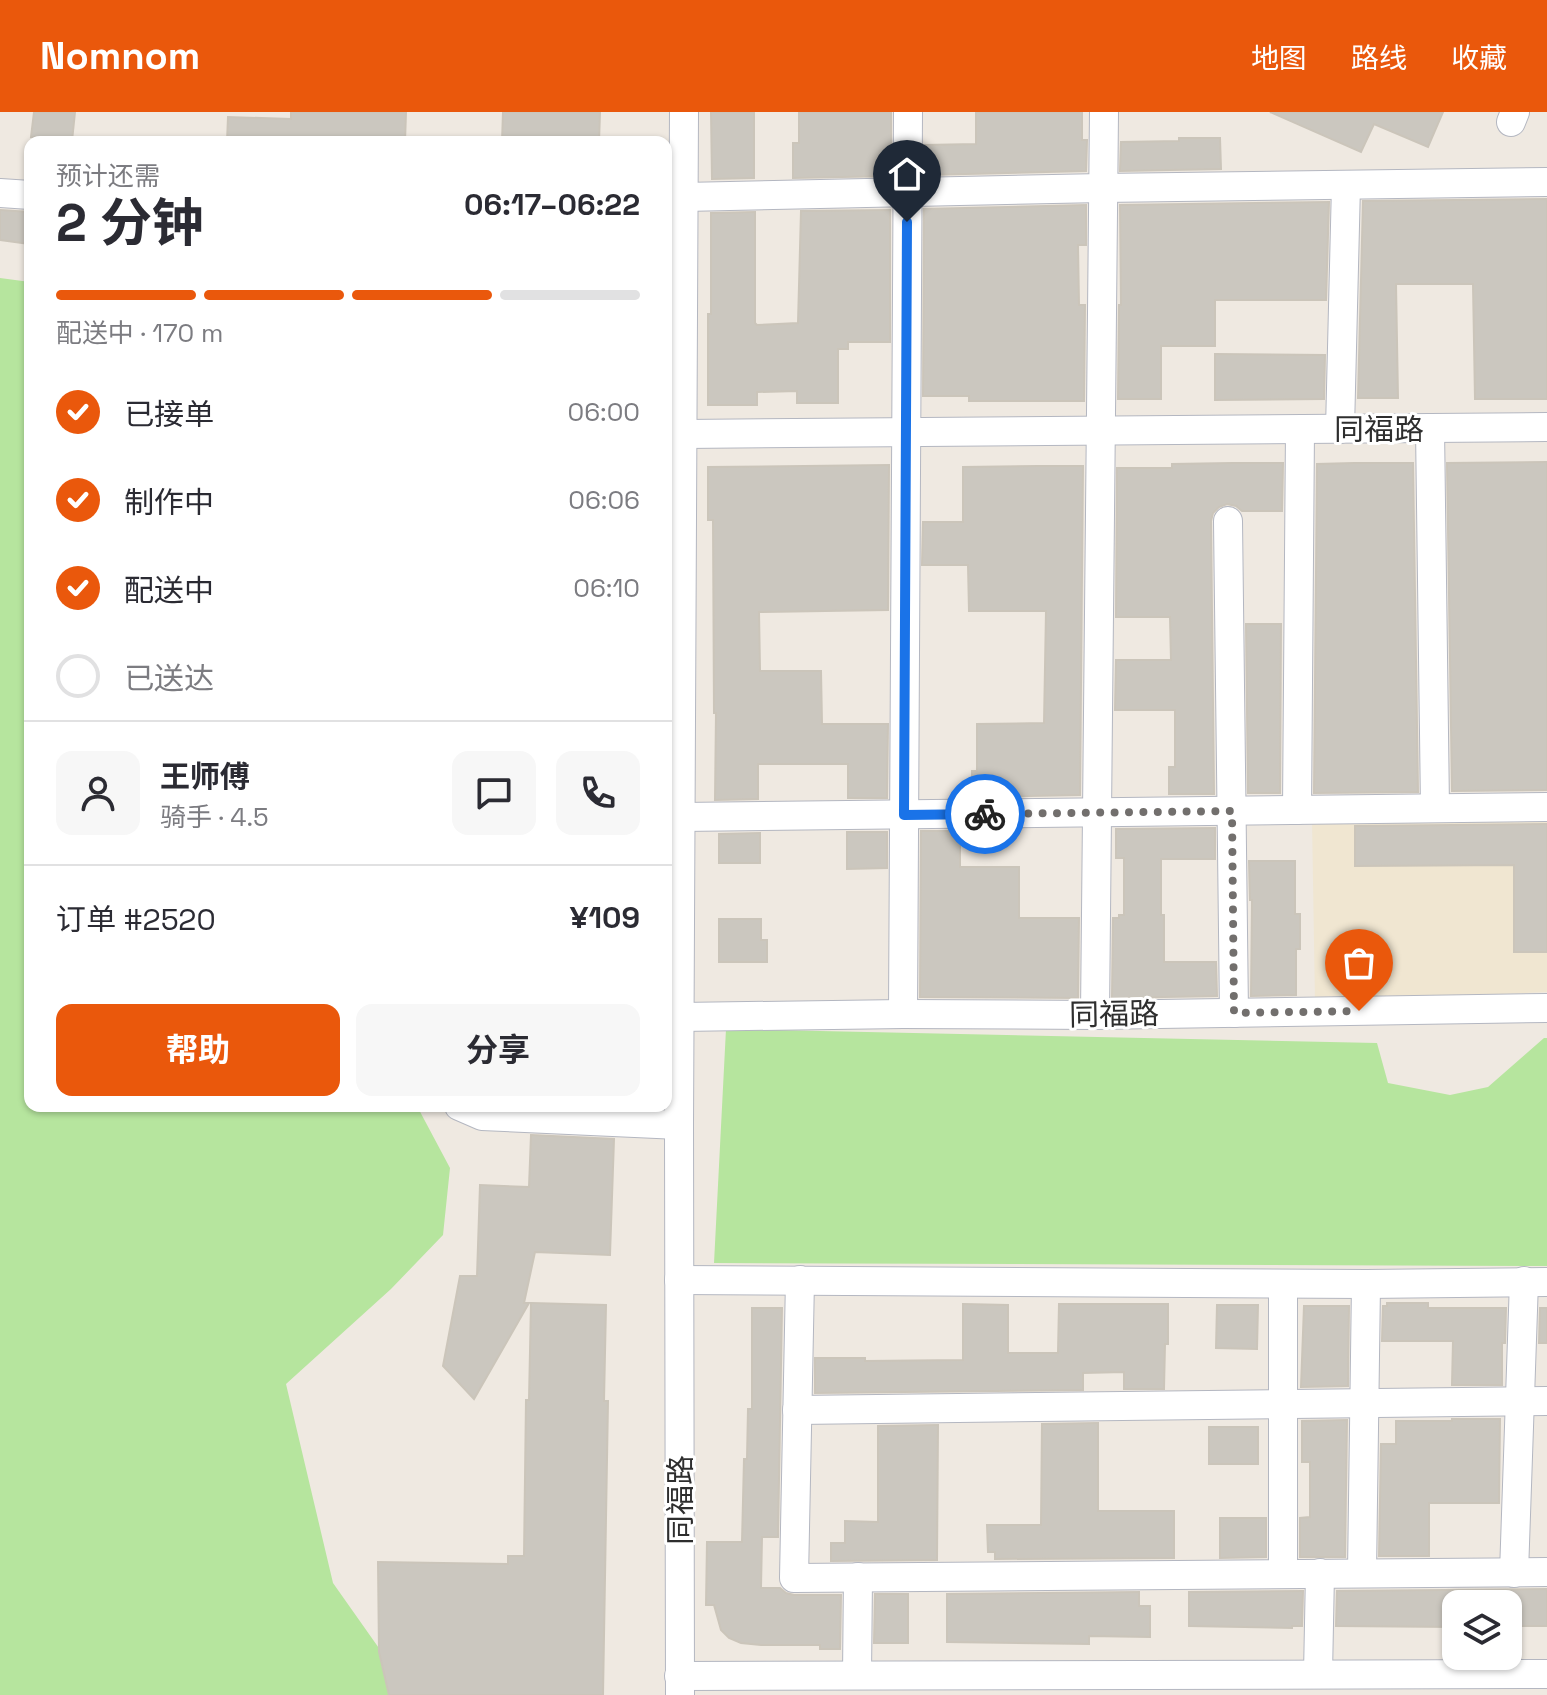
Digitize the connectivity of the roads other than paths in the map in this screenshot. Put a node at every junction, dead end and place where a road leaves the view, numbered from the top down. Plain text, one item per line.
1 (684, 112) edge
2 (908, 112) edge
3 (1104, 112) edge
4 (1547, 182) edge
5 (1346, 185) junction
6 (1102, 188) junction
7 (907, 192) junction
8 (0, 193) edge
9 (24, 195) edge
10 (678, 203) edge
11 (1547, 427) edge
12 (1430, 428) junction
13 (1340, 429) junction
14 (1300, 430) junction
15 (1102, 431) junction
16 (906, 432) junction
17 (684, 434) junction
18 (1228, 521) dead end
19 (1547, 807) edge
20 (1435, 808) junction
21 (1297, 810) junction
22 (1232, 811) junction
23 (1097, 813) junction
24 (904, 815) junction
25 (681, 817) junction
26 (1547, 1008) edge
27 (1234, 1013) junction
28 (903, 1014) junction
29 (1095, 1015) junction
30 (680, 1017) junction
31 (473, 1112) edge
32 (679, 1125) junction
33 (679, 1280) junction
34 (800, 1280) junction
35 (1536, 1282) edge
36 (1283, 1284) junction
37 (1366, 1284) junction
38 (1533, 1401) edge
39 (1364, 1403) junction
40 (1283, 1404) junction
41 (797, 1410) junction
42 (1547, 1572) edge
43 (1283, 1573) junction
44 (1320, 1573) junction
45 (1362, 1573) junction
46 (1514, 1573) junction
47 (858, 1577) junction
48 (1318, 1674) junction
49 (1547, 1674) edge
50 (857, 1675) junction
51 (680, 1685) edge

1 - 10 street, 同福路
2 - 7 street
3 - 6 street
4 - 5 street
5 - 6 street
5 - 13 street
6 - 7 street
6 - 15 street
7 - 10 street
7 - 16 street
8 - 9 street
10 - 17 street, 同福路
11 - 12 street, 同福路
12 - 13 street, 同福路
12 - 20 street
13 - 14 street, 同福路
14 - 15 street, 同福路
14 - 21 street
15 - 16 street, 同福路
15 - 23 street
16 - 17 street, 同福路
16 - 24 street
17 - 25 street, 同福路
18 - 22 street
19 - 20 street
20 - 21 street
21 - 22 street
22 - 23 street
22 - 27 street
23 - 24 street
23 - 29 street
24 - 25 street
24 - 28 street
25 - 30 street, 同福路
26 - 27 street, 同福路
27 - 29 street, 同福路
28 - 29 street, 同福路
28 - 30 street, 同福路
30 - 32 street, 同福路
31 - 32 street
32 - 33 street, 同福路
33 - 34 street
33 - 51 street, 同福路
34 - 36 street
34 - 41 street
35 - 37 street
35 - 38 street
36 - 37 street
36 - 40 street
37 - 39 street
38 - 39 street
38 - 46 street
39 - 40 street
39 - 45 street
40 - 41 street
40 - 43 street
41 - 47 street
42 - 46 street
43 - 44 street
43 - 47 street
44 - 45 street
44 - 48 street
45 - 46 street
47 - 50 street
48 - 49 street
48 - 50 street
50 - 51 street

